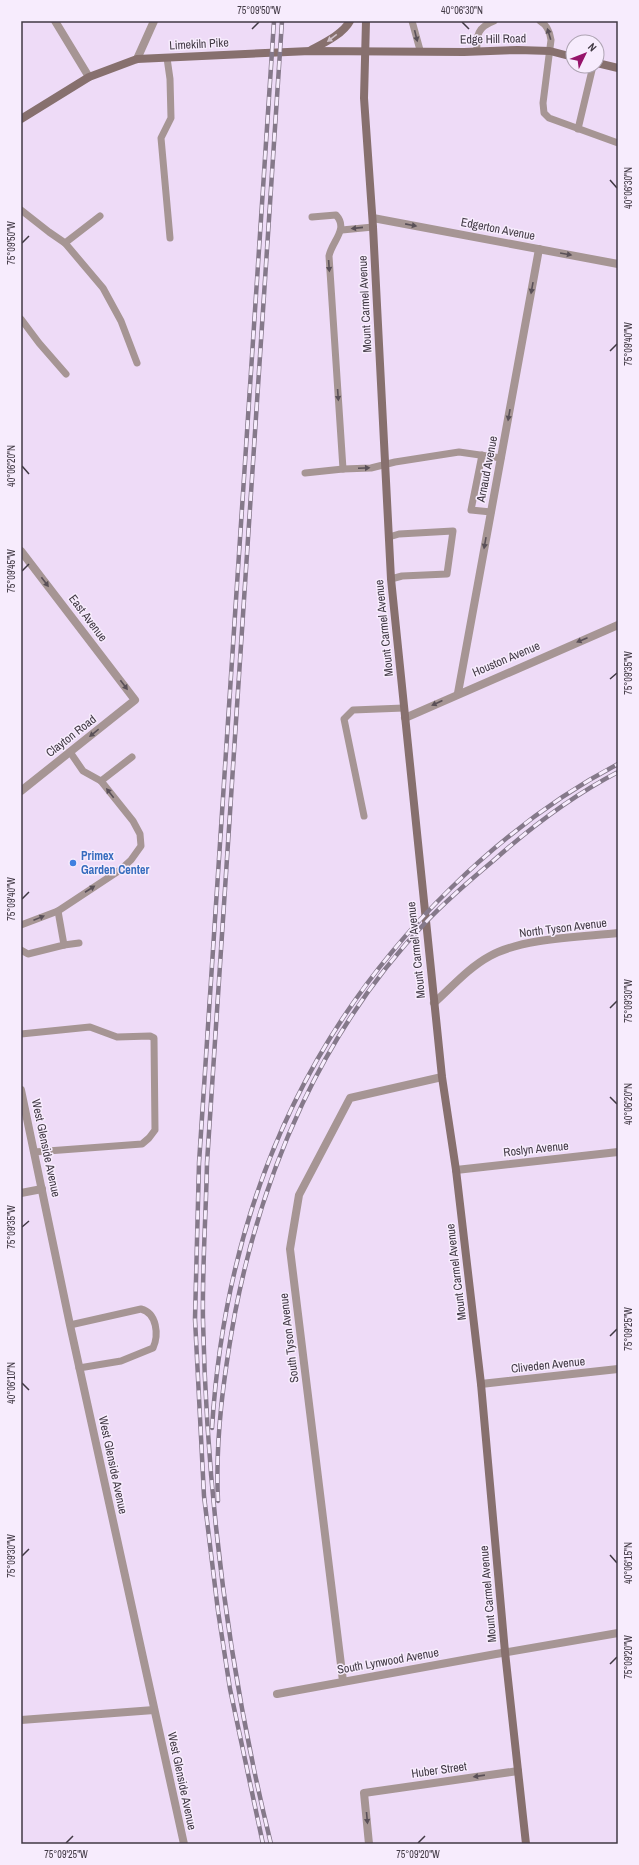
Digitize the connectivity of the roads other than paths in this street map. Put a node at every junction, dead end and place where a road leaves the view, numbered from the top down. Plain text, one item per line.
1 (55, 21) edge
2 (154, 21) edge
3 (350, 21) edge
4 (366, 21) edge
5 (412, 21) edge
6 (494, 21) edge
7 (540, 21) edge
8 (420, 50) junction
9 (307, 51) junction
10 (364, 51) junction
11 (477, 51) junction
12 (550, 51) junction
13 (565, 55) edge
14 (166, 58) junction
15 (137, 59) junction
16 (605, 65) edge
17 (618, 68) edge
18 (591, 74) edge
19 (89, 77) junction
20 (21, 119) edge
21 (578, 129) junction
22 (618, 141) edge
23 (21, 210) edge
24 (100, 216) dead end
25 (312, 217) dead end
26 (373, 218) junction
27 (373, 227) junction
28 (342, 230) junction
29 (170, 238) dead end
30 (65, 243) junction
31 (539, 249) junction
32 (618, 264) edge
33 (21, 319) edge
34 (137, 363) dead end
35 (66, 374) dead end
36 (482, 455) junction
37 (501, 458) junction
38 (385, 464) junction
39 (343, 469) junction
40 (305, 473) dead end
41 (491, 512) junction
42 (389, 537) junction
43 (21, 551) edge
44 (391, 579) junction
45 (618, 624) edge
46 (458, 693) junction
47 (135, 700) joint
48 (404, 708) junction
49 (405, 718) junction
50 (70, 752) junction
51 (132, 757) dead end
52 (101, 781) junction
53 (21, 791) edge
54 (364, 816) dead end
55 (58, 910) junction
56 (21, 925) edge
57 (618, 933) edge
58 (79, 944) dead end
59 (64, 945) junction
60 (21, 950) edge
61 (434, 1003) junction
62 (21, 1034) edge
63 (442, 1077) junction
64 (21, 1090) edge
65 (34, 1152) junction
66 (618, 1152) edge
67 (456, 1170) junction
68 (42, 1188) junction
69 (21, 1193) edge
70 (70, 1325) junction
71 (79, 1368) junction
72 (618, 1369) edge
73 (481, 1384) junction
74 (618, 1633) edge
75 (505, 1652) junction
76 (343, 1681) junction
77 (277, 1694) dead end
78 (154, 1710) junction
79 (21, 1720) edge
80 (518, 1771) junction
81 (184, 1844) edge
82 (369, 1844) edge
83 (526, 1844) edge

1 - 19 street
2 - 15 street
3 -> 9 street
4 - 10 street
5 -> 8 lane
6 - 11 lane
12 -> 7 lane
8 - 10 street, Edge Hill Road
8 - 11 street, Edge Hill Road
9 - 10 street, Limekiln Pike
9 - 14 street, Limekiln Pike
10 - 26 street, Mount Carmel Avenue
11 - 12 street, Edge Hill Road
12 - 13 street, Edge Hill Road
12 - 21 lane
14 - 15 street, Limekiln Pike
14 - 29 lane
15 - 19 street, Limekiln Pike
16 - 17 street
18 - 21 lane
19 - 20 street, Limekiln Pike
21 - 22 lane
23 - 30 lane
24 - 30 lane
25 - 28 lane
26 - 27 street, Mount Carmel Avenue
26 -> 31 street, Edgerton Avenue
27 -> 28 lane
27 - 38 street, Mount Carmel Avenue
28 -> 39 lane
30 - 34 lane
31 -> 32 street, Edgerton Avenue
31 -> 37 street, Arnaud Avenue
33 - 35 lane
36 - 37 lane
36 - 38 lane
36 - 41 lane
37 - 41 street, Arnaud Avenue
39 -> 38 lane
38 - 42 street, Mount Carmel Avenue
39 - 40 lane
41 -> 46 street, Arnaud Avenue
42 - 44 street, Mount Carmel Avenue
42 - 44 lane
43 -> 47 street, East Avenue
44 - 48 street, Mount Carmel Avenue
45 -> 46 street, Houston Avenue
46 -> 49 street, Houston Avenue
47 -> 50 street, Clayton Road
48 - 49 street, Mount Carmel Avenue
48 - 54 lane
49 - 61 street, Mount Carmel Avenue
50 - 52 lane
50 - 53 street, Clayton Road
51 - 52 lane
55 -> 52 lane
56 -> 55 lane
55 - 59 lane
57 - 61 street, North Tyson Avenue
58 - 59 lane
59 - 60 lane
61 - 63 street, Mount Carmel Avenue
62 - 65 lane
63 - 67 street, Mount Carmel Avenue
63 - 76 street, South Tyson Avenue
64 - 65 street, West Glenside Avenue
65 - 68 street, West Glenside Avenue
66 - 67 street, Roslyn Avenue
67 - 73 street, Mount Carmel Avenue
68 - 69 street
68 - 70 street, West Glenside Avenue
70 - 71 street, West Glenside Avenue
70 - 71 lane
71 - 78 street, West Glenside Avenue
72 - 73 street, Cliveden Avenue
73 - 75 street, Mount Carmel Avenue
74 - 75 street, South Lynwood Avenue
75 - 76 street, South Lynwood Avenue
75 - 80 street, Mount Carmel Avenue
76 - 77 street, South Lynwood Avenue
78 - 79 street
78 - 81 street, West Glenside Avenue
80 -> 82 street, Huber Street
80 - 83 street, Mount Carmel Avenue

